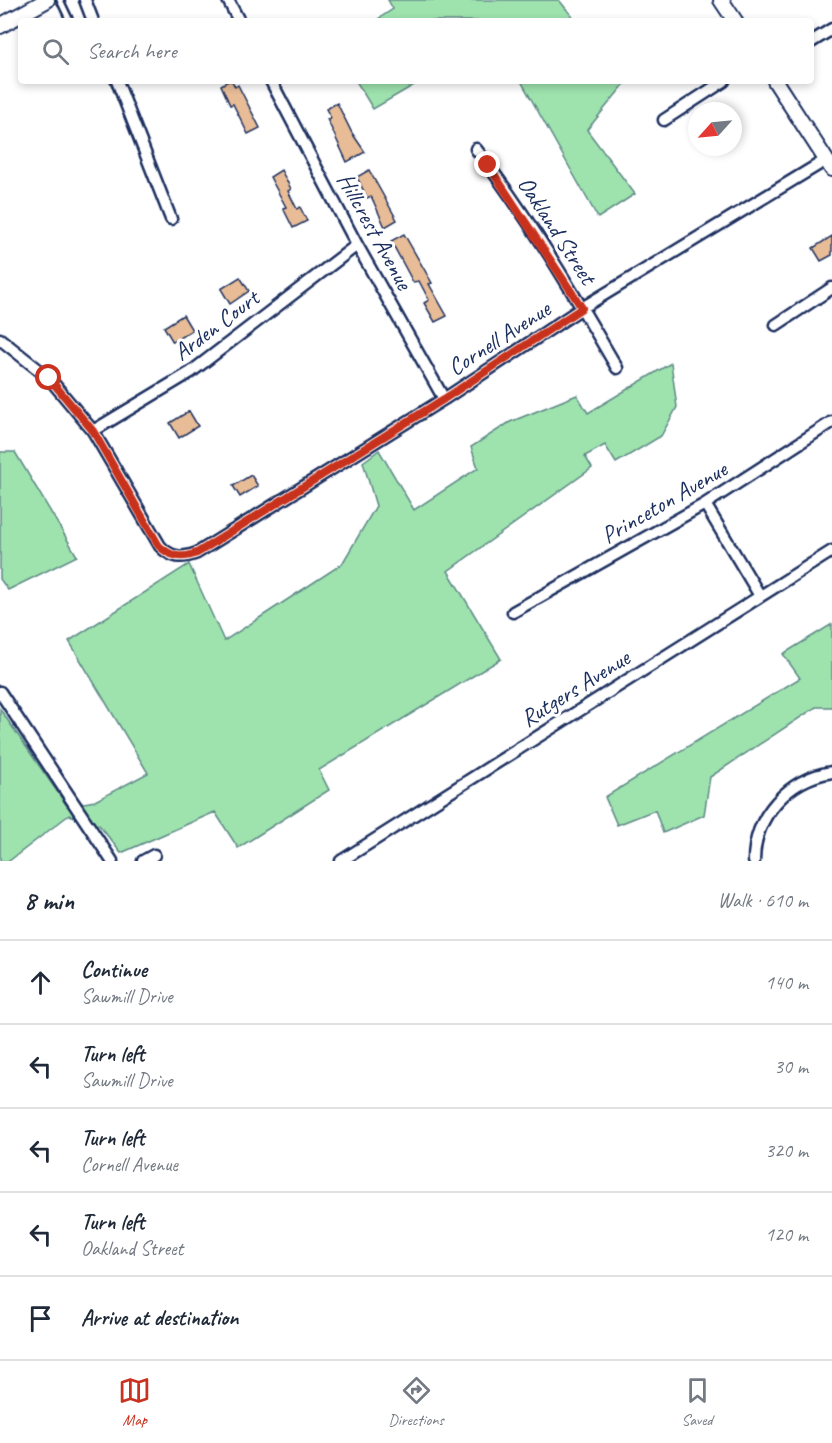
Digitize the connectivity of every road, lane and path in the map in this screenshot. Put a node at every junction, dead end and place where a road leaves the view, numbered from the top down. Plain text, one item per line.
1 (47, 0) edge
2 (60, 0) edge
3 (85, 0) edge
4 (228, 0) edge
5 (721, 0) edge
6 (21, 18) edge
7 (69, 18) edge
8 (92, 18) edge
9 (237, 18) edge
10 (733, 18) edge
11 (18, 19) edge
12 (0, 26) edge
13 (832, 29) edge
14 (814, 40) edge
15 (118, 84) edge
16 (273, 84) edge
17 (719, 84) edge
18 (777, 84) edge
19 (664, 120) dead end
20 (476, 149) dead end
21 (829, 164) edge
22 (171, 219) dead end
23 (357, 245) junction
24 (832, 288) edge
25 (582, 308) junction
26 (776, 324) dead end
27 (0, 339) edge
28 (617, 368) dead end
29 (444, 399) junction
30 (832, 422) edge
31 (93, 431) junction
32 (705, 504) junction
33 (832, 551) edge
34 (760, 596) junction
35 (513, 612) dead end
36 (0, 692) edge
37 (832, 772) edge
38 (154, 855) dead end
39 (112, 861) edge
40 (143, 861) edge
41 (341, 861) edge
42 (754, 861) edge

1 - 6 main road
2 - 7 lane
3 - 8 street
4 - 9 street
5 - 10 main road
11 - 12 main road
13 - 14 street
15 - 22 street
16 - 23 street, Hillcrest Avenue
17 - 19 street
18 - 21 main road
20 - 25 street, Oakland Street
21 - 25 street, Cornell Avenue
23 - 29 street, Hillcrest Avenue
23 - 31 street, Arden Court
24 - 26 street
25 - 28 street, Oakland Street
25 - 29 street, Cornell Avenue
27 - 31 street
29 - 31 street, Cornell Avenue
30 - 32 street, Princeton Avenue
32 - 34 street
32 - 35 street, Princeton Avenue
33 - 34 street, Rutgers Avenue
34 - 41 street, Rutgers Avenue
36 - 39 street
37 - 42 street
38 - 40 street

